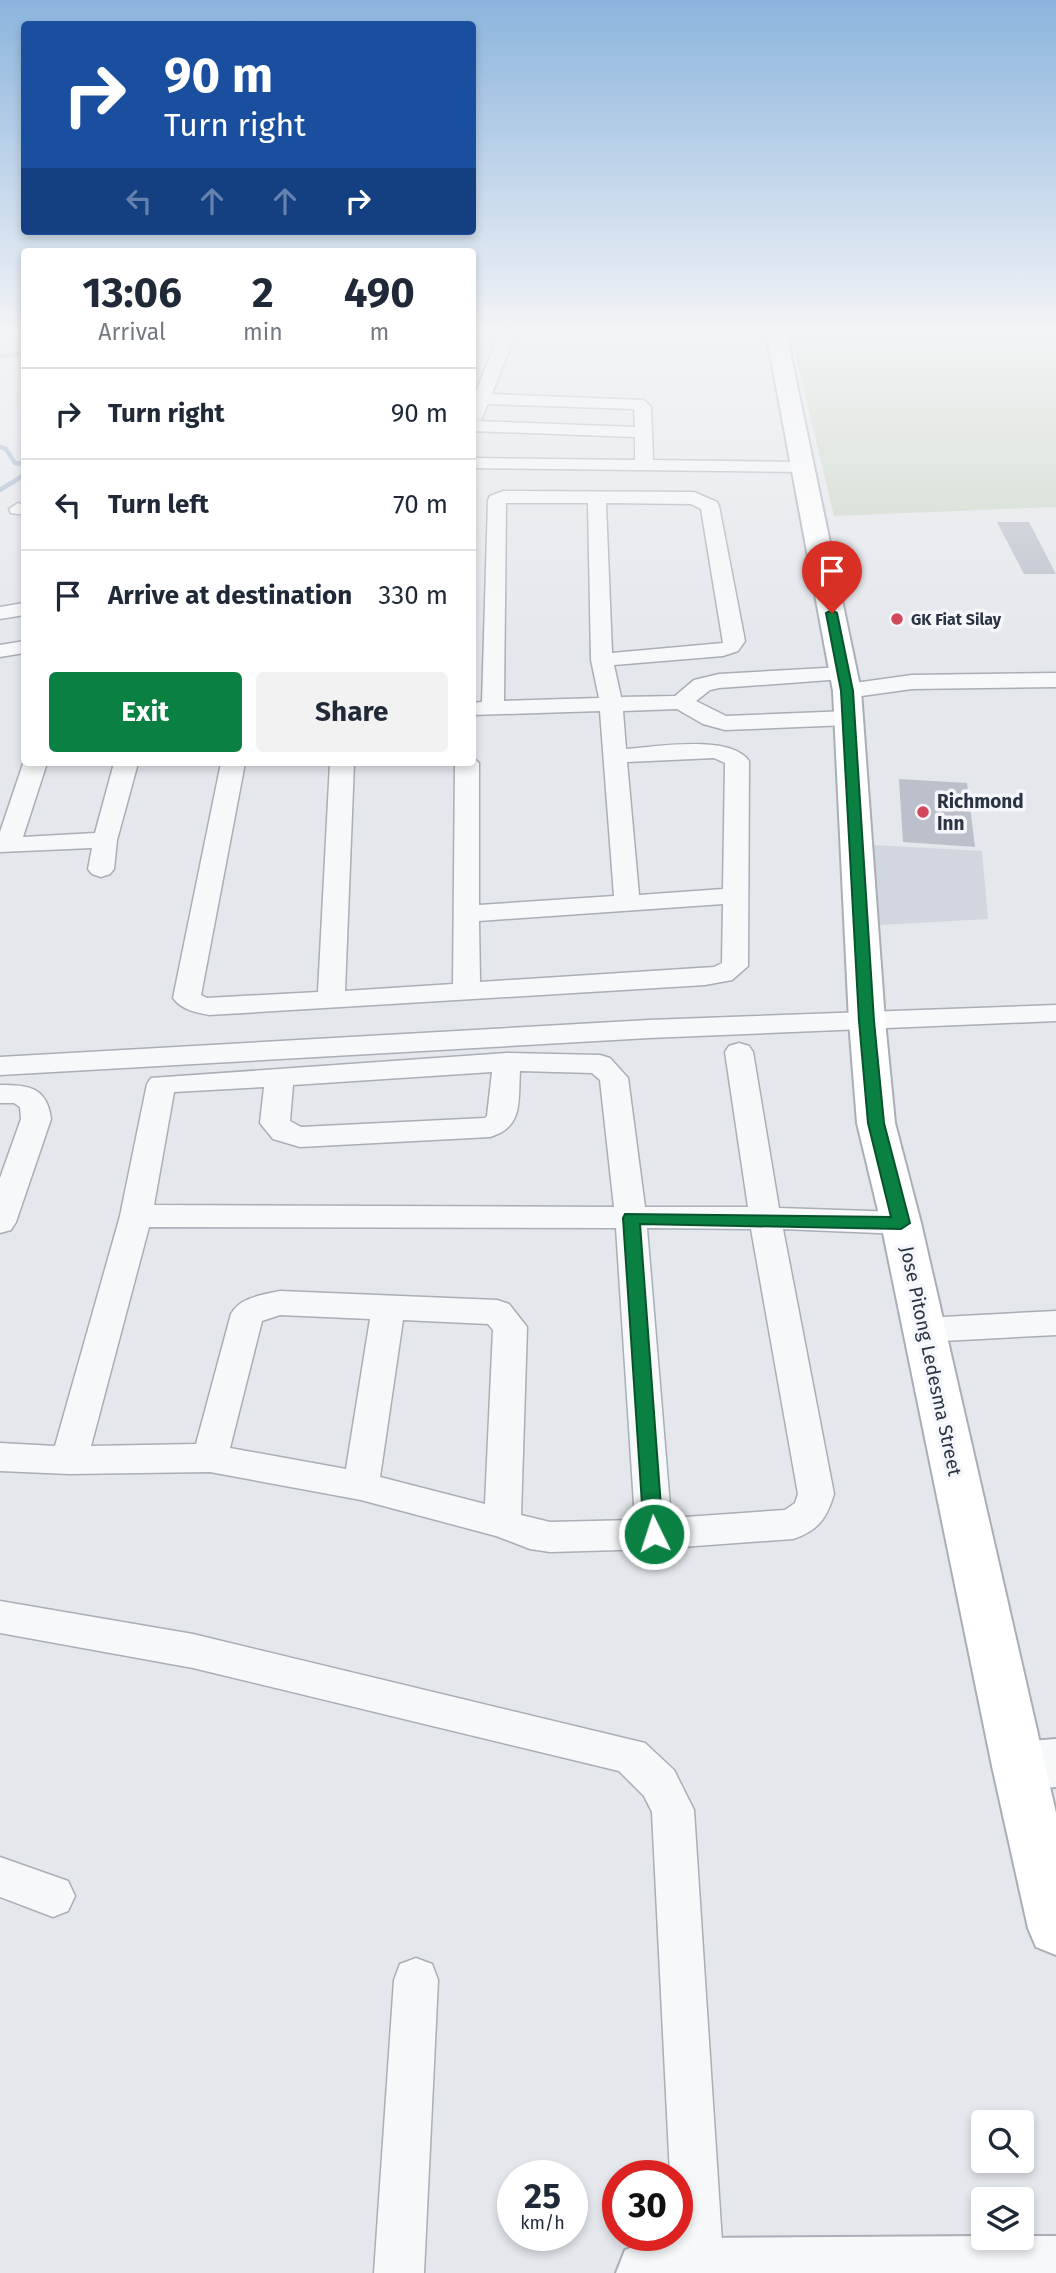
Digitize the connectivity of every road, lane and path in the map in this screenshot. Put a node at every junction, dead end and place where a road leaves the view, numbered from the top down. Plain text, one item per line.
1 (643, 438) edge
2 (797, 438) edge
3 (644, 464) junction
4 (477, 465) edge
5 (803, 467) junction
6 (597, 498) junction
7 (495, 516) junction
8 (476, 524) edge
9 (493, 579) junction
10 (476, 585) edge
11 (21, 610) edge
12 (0, 613) edge
13 (21, 648) edge
14 (0, 651) edge
15 (602, 660) junction
16 (1056, 680) edge
17 (846, 694) junction
18 (681, 702) junction
19 (611, 704) junction
20 (483, 709) edge
21 (615, 756) junction
22 (34, 766) edge
23 (125, 766) edge
24 (232, 766) edge
25 (342, 766) edge
26 (467, 766) edge
27 (25, 794) junction
28 (0, 795) edge
29 (105, 840) junction
30 (4, 845) edge
31 (101, 869) dead end
32 (734, 896) junction
33 (627, 904) junction
34 (466, 914) junction
35 (466, 992) junction
36 (331, 1000) junction
37 (1056, 1013) edge
38 (867, 1021) junction
39 (739, 1052) dead end
40 (507, 1062) junction
41 (0, 1066) edge
42 (163, 1071) junction
43 (279, 1077) junction
44 (0, 1094) edge
45 (136, 1216) junction
46 (631, 1218) junction
47 (765, 1218) junction
48 (0, 1222) edge
49 (901, 1223) junction
50 (388, 1308) junction
51 (1056, 1323) edge
52 (924, 1330) junction
53 (0, 1457) edge
54 (210, 1458) junction
55 (69, 1460) junction
56 (361, 1486) junction
57 (502, 1523) junction
58 (654, 1534) junction
59 (0, 1617) edge
60 (1037, 1765) edge
61 (0, 1877) edge
62 (53, 1896) dead end
63 (1056, 1928) edge
64 (416, 1980) dead end
65 (1056, 2269) edge
66 (674, 2272) edge
67 (399, 2273) edge

1 - 3 street
2 - 5 main road, Jose Pitong Ledesma Street
3 - 4 street
3 - 5 street
5 - 17 main road, Jose Pitong Ledesma Street
6 - 7 street
6 - 15 street
6 - 15 street
7 - 8 street
7 - 9 street
9 - 10 street
9 - 20 street
11 - 12 street
13 - 14 street
15 - 19 street
16 - 17 street
17 - 18 street
17 - 18 street
17 - 38 main road, Jose Pitong Ledesma Street
18 - 19 street
19 - 20 street
19 - 21 street
21 - 32 street
21 - 33 street
22 - 27 street
23 - 29 street
24 - 36 street
25 - 36 street
26 - 34 street
27 - 28 street
27 - 30 street
29 - 30 street
29 - 31 street
32 - 33 street
32 - 35 street
33 - 34 street
34 - 35 street
35 - 36 street
37 - 38 street
38 - 42 street
38 - 49 main road, Jose Pitong Ledesma Street
39 - 47 street
40 - 43 street
40 - 43 street
40 - 46 street
41 - 42 street
42 - 43 street
42 - 45 street
44 - 48 street
45 - 46 street
45 - 55 street
46 - 47 street
46 - 58 street
47 - 49 street
47 - 58 street
49 - 52 main road, Jose Pitong Ledesma Street
50 - 54 street
50 - 56 street
50 - 57 street
51 - 52 street
52 - 60 main road, Jose Pitong Ledesma Street
53 - 55 street
54 - 55 street
54 - 56 street
56 - 57 street
57 - 58 street
59 - 66 street
60 - 63 main road, Jose Pitong Ledesma Street
61 - 62 street
64 - 67 street
65 - 66 street

